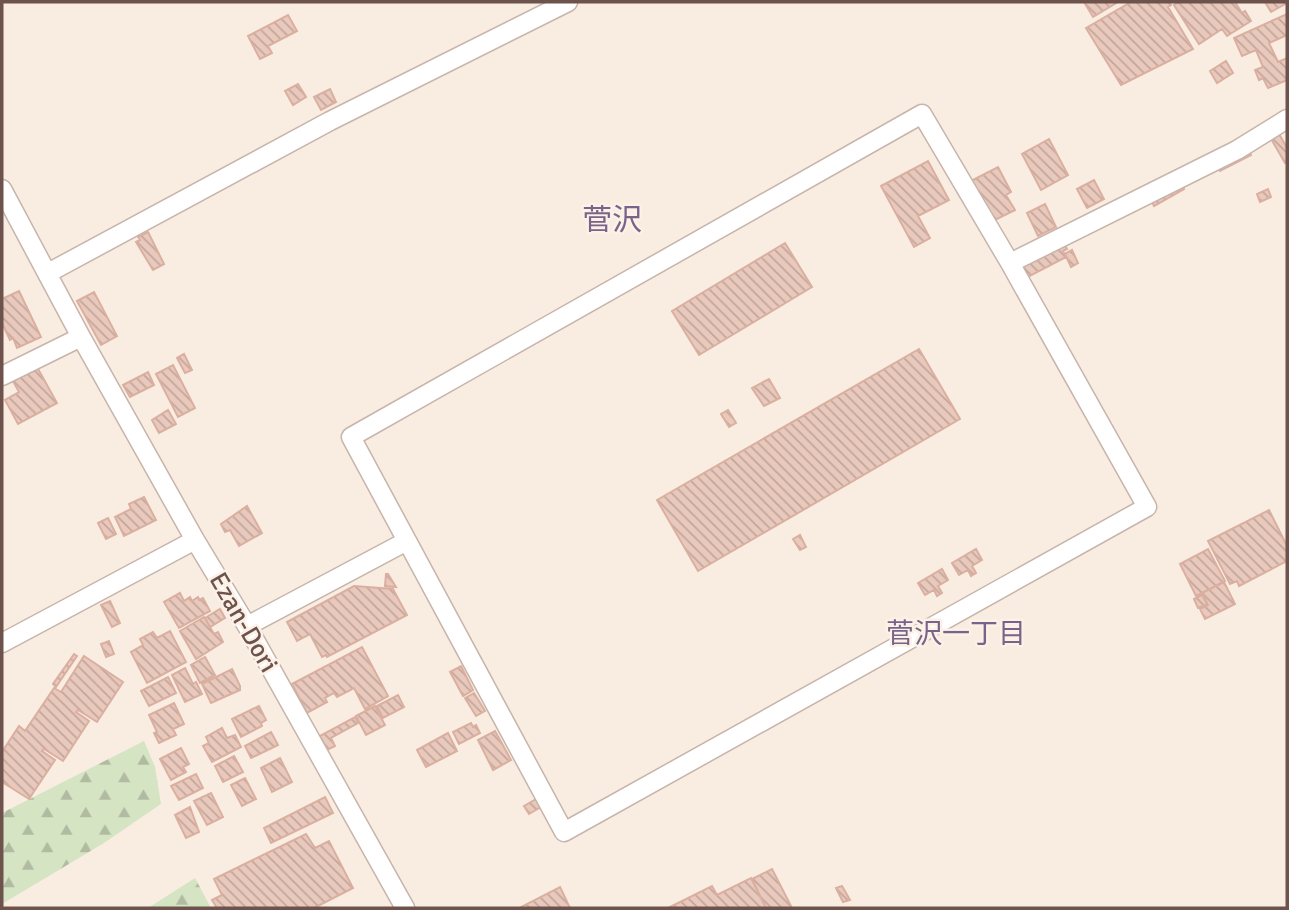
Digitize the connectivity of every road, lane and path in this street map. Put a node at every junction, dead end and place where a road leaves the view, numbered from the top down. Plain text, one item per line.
1 (568, 2) edge
2 (1287, 119) edge
3 (2, 189) edge
4 (1010, 263) junction
5 (48, 273) junction
6 (81, 337) junction
7 (2, 376) edge
8 (195, 540) junction
9 (407, 541) junction
10 (247, 626) junction
11 (2, 643) edge
12 (405, 908) edge

1 - 5 street
2 - 4 street
3 - 5 street
4 - 9 street
4 - 9 street
5 - 6 street, Ezan-Dori
6 - 7 street
6 - 8 street, Ezan-Dori
8 - 10 street, Ezan-Dori
8 - 11 street
9 - 10 street
10 - 12 street, Ezan-Dori

